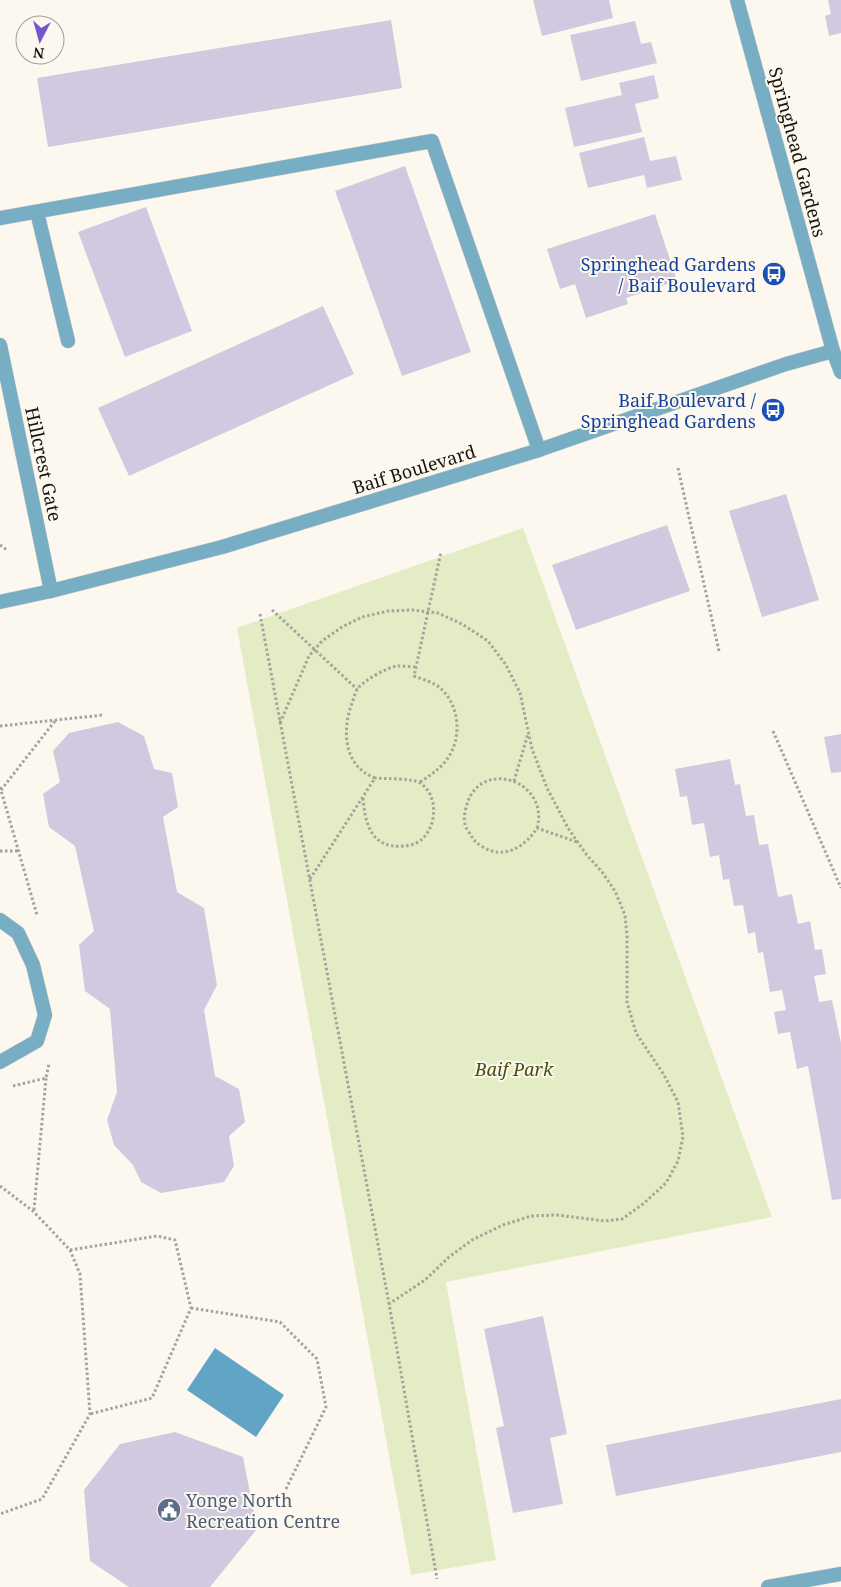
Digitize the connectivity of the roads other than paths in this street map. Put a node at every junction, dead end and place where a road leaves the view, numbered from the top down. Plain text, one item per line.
1 (737, 0) edge
2 (37, 212) junction
3 (0, 218) edge
4 (68, 341) dead end
5 (0, 345) edge
6 (833, 350) junction
7 (841, 372) edge
8 (539, 450) junction
9 (51, 591) junction
10 (0, 602) edge
11 (0, 920) edge
12 (0, 1062) edge
13 (841, 1574) edge
14 (768, 1587) edge

1 - 6 street, Springhead Gardens
2 - 3 street
2 - 4 street
2 - 8 street
5 - 9 street, Hillcrest Gate
6 - 7 street, Springhead Gardens
6 - 8 street, Baif Boulevard
8 - 9 street, Baif Boulevard
9 - 10 street, Baif Boulevard
11 - 12 street
13 - 14 street

